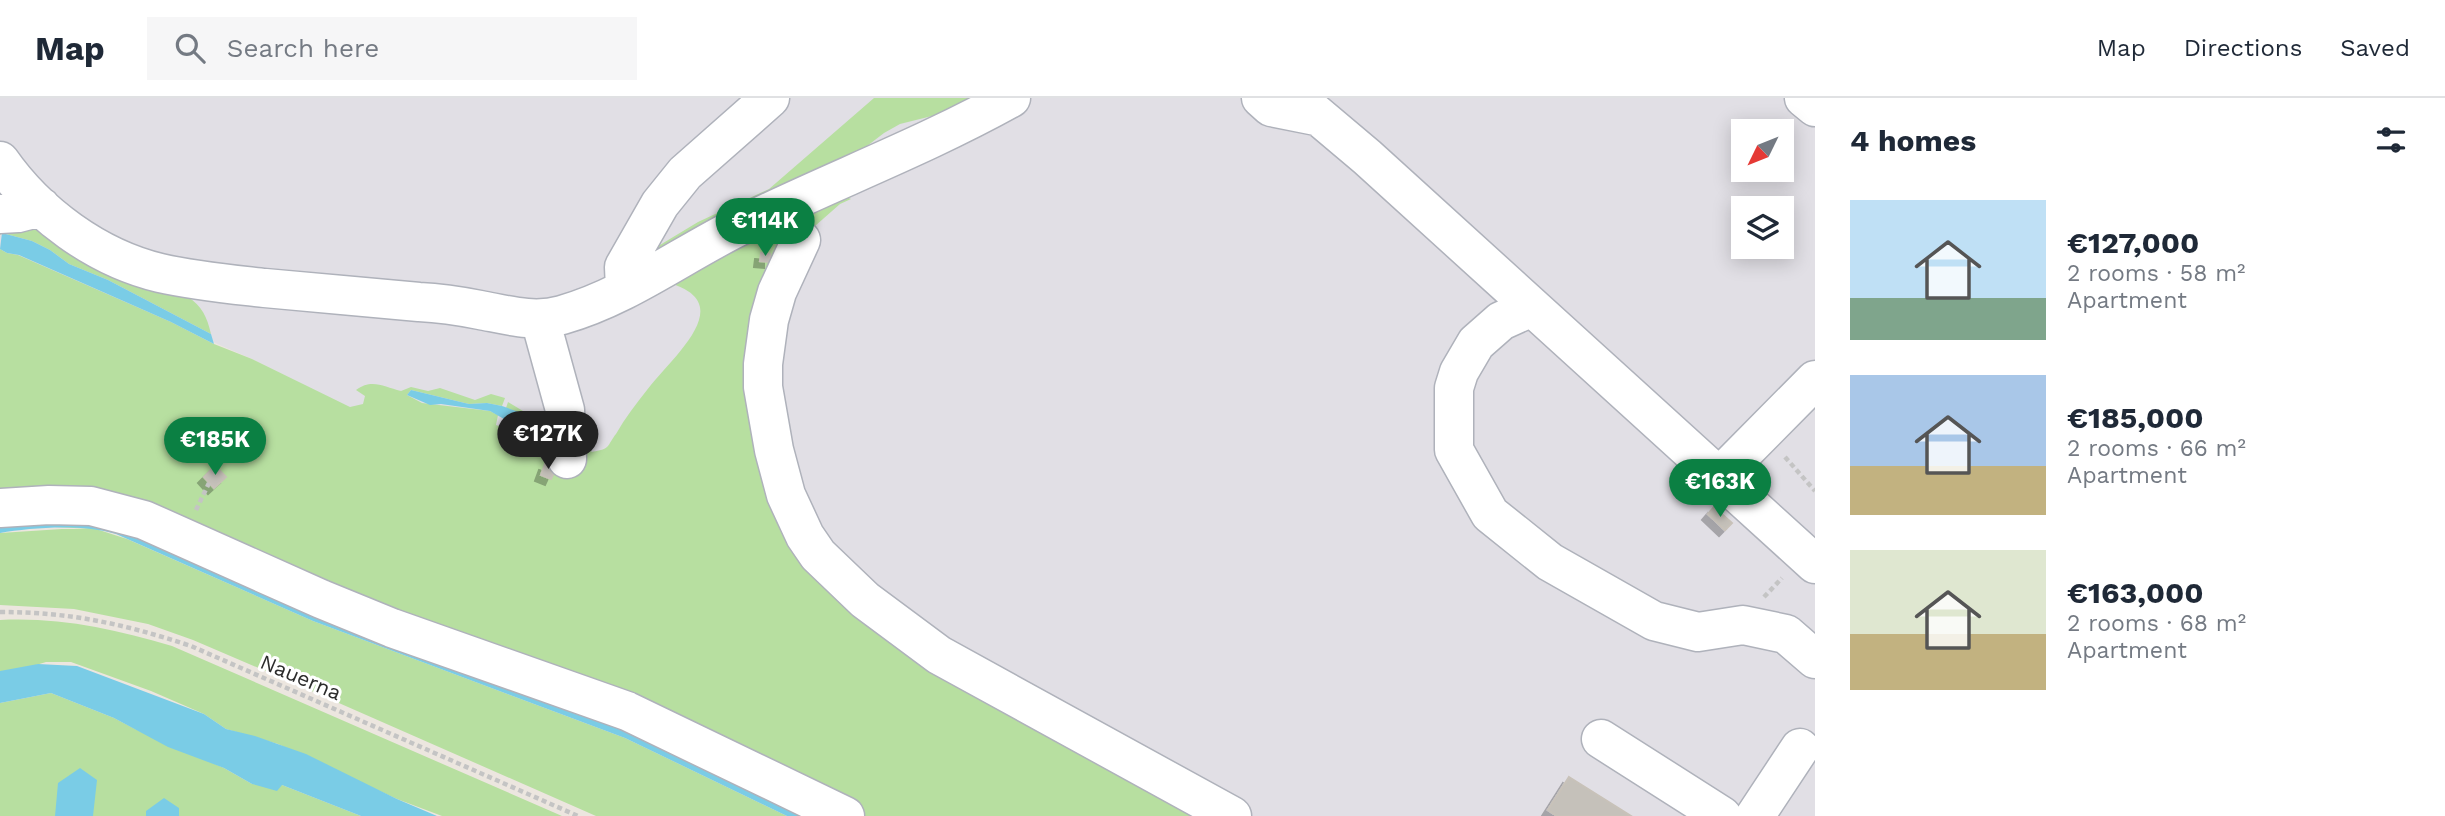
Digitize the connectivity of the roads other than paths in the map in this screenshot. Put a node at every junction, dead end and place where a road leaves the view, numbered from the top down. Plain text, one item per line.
1 (770, 98) edge
2 (1011, 98) edge
3 (1261, 98) edge
4 (1804, 98) edge
5 (1316, 102) edge
6 (1815, 107) edge
7 (0, 161) edge
8 (41, 207) junction
9 (0, 214) edge
10 (801, 240) dead end
11 (625, 289) junction
12 (1532, 307) junction
13 (540, 319) junction
14 (1815, 380) edge
15 (567, 459) dead end
16 (1719, 477) junction
17 (0, 508) edge
18 (1810, 559) edge
19 (1815, 659) edge
20 (1601, 740) dead end
21 (1800, 748) dead end
22 (845, 816) edge
23 (1232, 816) edge
24 (1722, 816) edge
25 (1755, 816) edge

1 - 11 lane
2 - 11 lane
3 - 5 lane
4 - 6 lane
5 - 12 lane
7 - 8 lane
8 - 9 lane
8 - 13 lane
10 - 23 lane
11 - 13 lane
12 - 16 lane
12 - 19 lane
13 - 15 lane
14 - 16 lane
16 - 18 lane
17 - 22 lane
20 - 24 lane
21 - 25 lane

